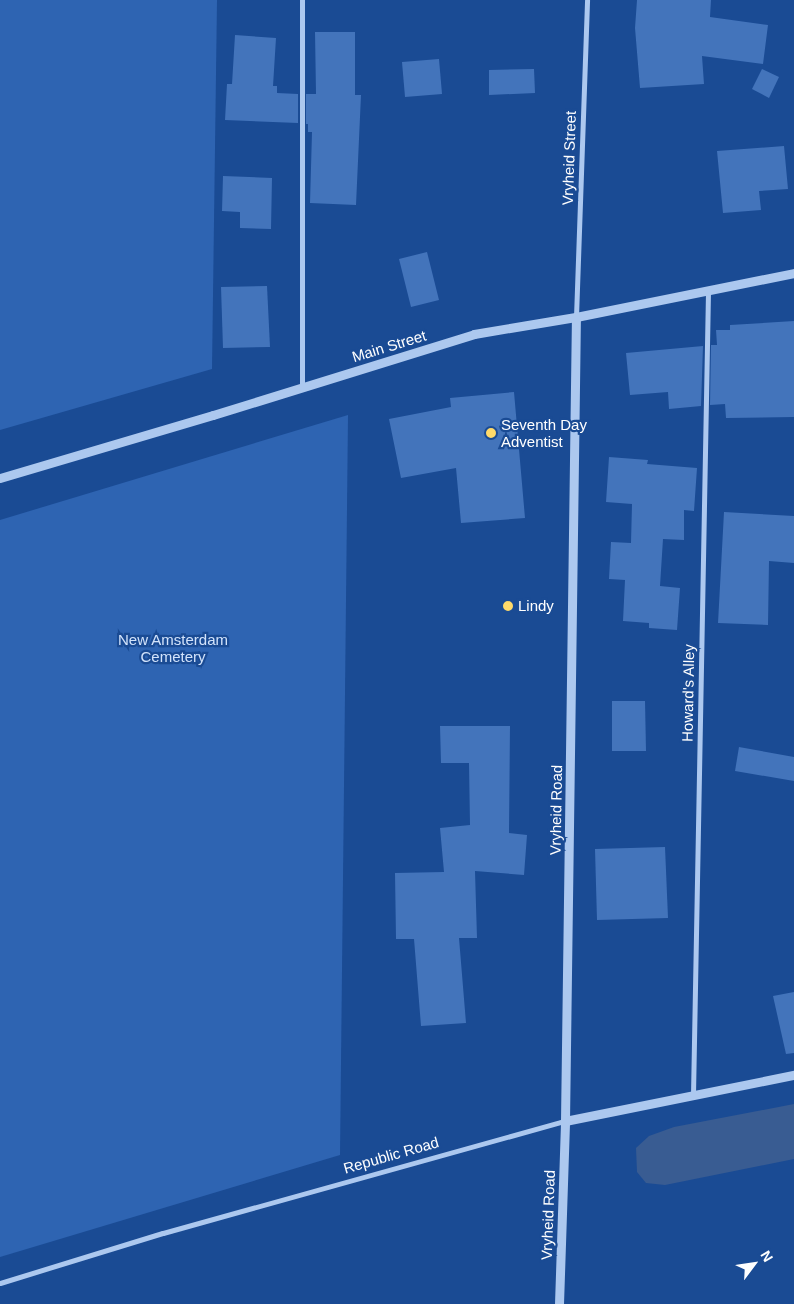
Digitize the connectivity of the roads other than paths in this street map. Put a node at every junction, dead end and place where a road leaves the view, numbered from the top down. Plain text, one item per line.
1 (302, 0) edge
2 (587, 0) edge
3 (794, 273) edge
4 (708, 290) junction
5 (576, 317) junction
6 (302, 387) junction
7 (0, 478) edge
8 (794, 1075) edge
9 (693, 1095) junction
10 (565, 1120) junction
11 (0, 1283) edge
12 (559, 1304) edge

1 - 6 street
2 - 5 street, Vryheid Street
3 - 4 street, Main Street
4 - 5 street, Main Street
4 - 9 street, Howard's Alley
5 - 6 street, Main Street
5 - 10 street, Vryheid Road
6 - 7 street, Main Street
8 - 9 street, Republic Road
9 - 10 street, Republic Road
10 - 11 street, Republic Road
10 - 12 street, Vryheid Road

